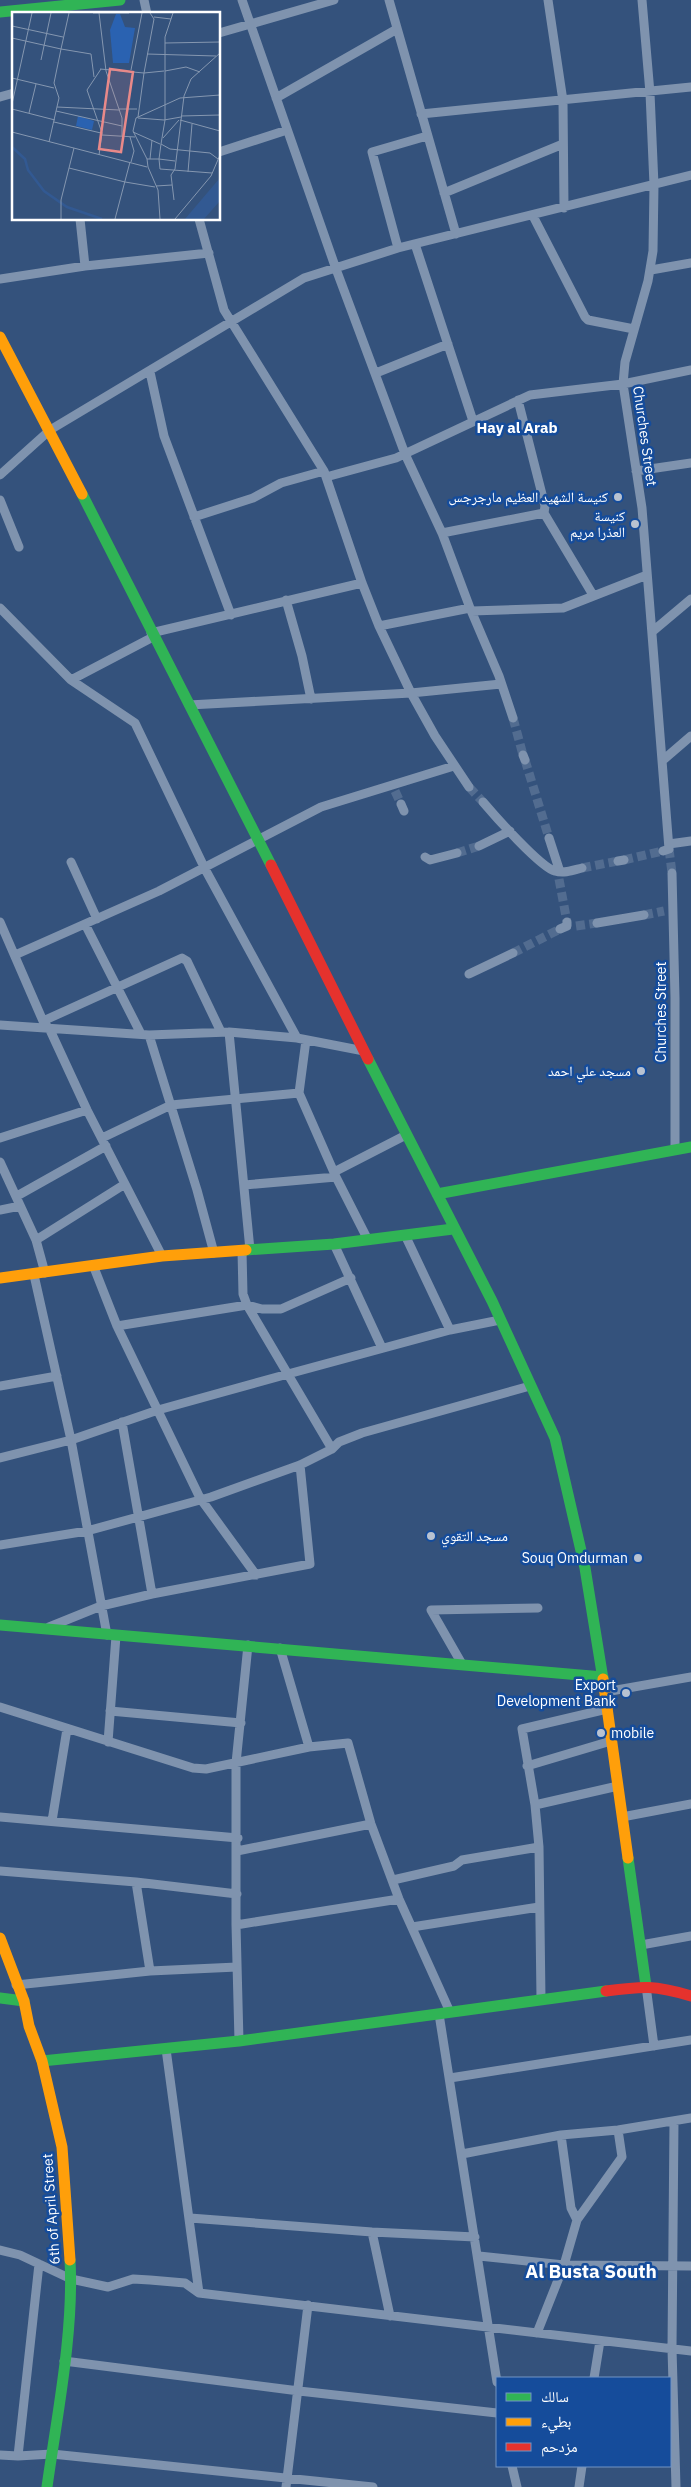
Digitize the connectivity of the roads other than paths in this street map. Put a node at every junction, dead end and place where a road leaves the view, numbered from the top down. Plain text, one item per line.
1 (120, 0) edge
2 (242, 0) edge
3 (334, 0) edge
4 (389, 0) edge
5 (548, 0) edge
6 (642, 0) edge
7 (54, 7) edge
8 (0, 12) edge
9 (250, 24) junction
10 (397, 29) junction
11 (220, 33) edge
12 (691, 87) edge
13 (650, 93) junction
14 (276, 98) junction
15 (563, 101) junction
16 (421, 114) junction
17 (287, 130) junction
18 (428, 136) junction
19 (563, 144) junction
20 (220, 152) edge
21 (691, 175) edge
22 (654, 185) junction
23 (444, 193) junction
24 (564, 208) junction
25 (534, 216) junction
26 (80, 220) edge
27 (199, 220) edge
28 (456, 234) junction
29 (415, 244) junction
30 (398, 248) junction
31 (208, 253) junction
32 (691, 263) edge
33 (85, 266) junction
34 (336, 269) junction
35 (651, 270) junction
36 (0, 278) edge
37 (230, 322) junction
38 (634, 329) junction
39 (0, 337) edge
40 (448, 344) junction
41 (691, 370) edge
42 (150, 372) junction
43 (376, 373) junction
44 (623, 384) junction
45 (518, 400) junction
46 (473, 420) junction
47 (50, 430) junction
48 (405, 454) junction
49 (691, 463) edge
50 (636, 471) junction
51 (325, 474) junction
52 (0, 475) edge
53 (0, 500) edge
54 (544, 513) junction
55 (194, 517) junction
56 (442, 533) junction
57 (19, 547) dead end
58 (647, 574) junction
59 (362, 583) junction
60 (593, 595) junction
61 (691, 599) edge
62 (286, 600) junction
63 (471, 610) junction
64 (2, 614) edge
65 (231, 615) junction
66 (379, 626) junction
67 (653, 631) junction
68 (152, 635) junction
69 (71, 680) junction
70 (501, 684) junction
71 (411, 693) junction
72 (311, 699) junction
73 (189, 705) junction
74 (513, 718) tunnel mouth
75 (691, 736) edge
76 (662, 761) junction
77 (454, 766) junction
78 (469, 787) tunnel mouth
79 (483, 802) tunnel mouth
80 (510, 831) junction
81 (550, 838) tunnel mouth
82 (259, 840) junction
83 (691, 841) edge
84 (479, 846) tunnel mouth
85 (457, 853) tunnel mouth
86 (425, 857) dead end
87 (71, 862) dead end
88 (205, 868) junction
89 (582, 868) tunnel mouth
90 (672, 873) tunnel mouth
91 (558, 874) junction
92 (674, 909) junction
93 (664, 911) tunnel mouth
94 (644, 915) tunnel mouth
95 (98, 919) junction
96 (0, 922) edge
97 (597, 923) tunnel mouth
98 (85, 924) junction
99 (514, 953) tunnel mouth
100 (15, 955) junction
101 (469, 974) dead end
102 (117, 989) junction
103 (43, 1021) junction
104 (2, 1025) edge
105 (50, 1030) junction
106 (225, 1032) junction
107 (145, 1034) junction
108 (301, 1039) junction
109 (364, 1051) junction
110 (299, 1093) junction
111 (236, 1097) junction
112 (171, 1105) junction
113 (87, 1110) junction
114 (406, 1135) junction
115 (0, 1138) edge
116 (104, 1142) junction
117 (691, 1147) edge
118 (675, 1150) junction
119 (0, 1162) edge
120 (335, 1175) junction
121 (125, 1184) junction
122 (244, 1185) junction
123 (437, 1194) junction
124 (17, 1196) junction
125 (20, 1206) junction
126 (0, 1210) edge
127 (453, 1229) junction
128 (405, 1235) junction
129 (36, 1240) junction
130 (368, 1240) junction
131 (334, 1244) junction
132 (246, 1251) junction
133 (214, 1253) junction
134 (162, 1256) junction
135 (93, 1265) junction
136 (39, 1274) junction
137 (0, 1278) edge
138 (351, 1278) junction
139 (247, 1305) junction
140 (500, 1320) junction
141 (117, 1326) junction
142 (450, 1330) junction
143 (382, 1348) junction
144 (288, 1374) junction
145 (57, 1376) junction
146 (0, 1386) edge
147 (530, 1386) junction
148 (158, 1410) junction
149 (122, 1422) junction
150 (71, 1440) junction
151 (332, 1449) junction
152 (0, 1458) edge
153 (300, 1465) junction
154 (200, 1498) junction
155 (138, 1517) junction
156 (87, 1530) junction
157 (0, 1545) edge
158 (256, 1575) junction
159 (152, 1594) junction
160 (101, 1606) junction
161 (538, 1608) dead end
162 (0, 1625) edge
163 (44, 1629) junction
164 (111, 1635) junction
165 (248, 1645) junction
166 (280, 1648) junction
167 (462, 1664) junction
168 (602, 1677) junction
169 (691, 1677) edge
170 (605, 1692) junction
171 (0, 1707) edge
172 (607, 1709) junction
173 (110, 1711) junction
174 (241, 1723) junction
175 (67, 1728) junction
176 (611, 1741) junction
177 (108, 1742) junction
178 (309, 1748) junction
179 (236, 1763) junction
180 (527, 1766) junction
181 (618, 1786) junction
182 (691, 1804) edge
183 (535, 1806) junction
184 (622, 1816) junction
185 (0, 1817) edge
186 (52, 1821) junction
187 (370, 1824) junction
188 (238, 1838) junction
189 (539, 1847) junction
190 (237, 1851) junction
191 (0, 1871) edge
192 (393, 1880) junction
193 (136, 1882) junction
194 (237, 1894) junction
195 (399, 1899) junction
196 (539, 1907) junction
197 (236, 1925) junction
198 (412, 1927) junction
199 (691, 1936) edge
200 (0, 1938) edge
201 (641, 1945) junction
202 (237, 1967) junction
203 (150, 1972) junction
204 (16, 1985) junction
205 (646, 1986) junction
206 (691, 1996) edge
207 (0, 1998) edge
208 (541, 1999) junction
209 (24, 2001) junction
210 (445, 2013) junction
211 (691, 2040) edge
212 (239, 2041) junction
213 (654, 2046) junction
214 (166, 2049) junction
215 (42, 2061) junction
216 (450, 2078) junction
217 (691, 2118) edge
218 (674, 2121) junction
219 (618, 2130) junction
220 (561, 2135) junction
221 (462, 2154) junction
222 (190, 2218) junction
223 (577, 2220) junction
224 (372, 2232) junction
225 (475, 2237) junction
226 (0, 2250) edge
227 (479, 2256) junction
228 (39, 2264) junction
229 (564, 2264) junction
230 (675, 2266) junction
231 (691, 2266) edge
232 (71, 2278) junction
233 (199, 2293) junction
234 (308, 2305) junction
235 (390, 2316) junction
236 (489, 2328) junction
237 (536, 2333) junction
238 (600, 2341) junction
239 (672, 2349) junction
240 (691, 2351) edge
241 (64, 2361) junction
242 (496, 2377) edge
243 (594, 2377) edge
244 (299, 2391) junction
245 (496, 2413) edge
246 (672, 2420) edge
247 (52, 2454) junction
248 (0, 2455) edge
249 (18, 2456) junction
250 (512, 2467) edge
251 (582, 2467) edge
252 (288, 2477) junction
253 (47, 2487) edge
254 (286, 2487) edge
255 (373, 2487) edge
256 (517, 2487) edge
257 (579, 2487) edge
258 (676, 2487) edge

1 - 7 street
2 - 9 street
3 - 9 street
4 - 10 street
5 - 15 street
6 - 13 street, Churches Street
7 - 8 street
9 - 11 street
9 - 14 street
10 - 14 street
10 - 16 street
12 - 13 street
13 - 15 street
13 - 22 street, Churches Street
14 - 17 street
15 - 16 street
15 - 19 street
16 - 18 street
17 - 20 street
17 - 34 street
18 - 23 street
18 - 30 street
19 - 23 street
19 - 24 street
21 - 22 street
22 - 24 street
22 - 35 street, Churches Street
23 - 28 street
24 - 25 street
25 - 28 street
25 - 38 street
26 - 33 street
27 - 31 street
28 - 29 street
29 - 30 street
29 - 40 street
30 - 34 street
31 - 33 street
31 - 37 street
32 - 35 street
33 - 36 street
34 - 37 street
34 - 43 street
35 - 38 street, Churches Street
37 - 42 street
37 - 51 street
38 - 44 street, Churches Street
39 - 47 street
40 - 43 street
40 - 46 street
41 - 44 street
42 - 47 street
42 - 55 street
43 - 48 street
44 - 45 street
44 - 50 street, Churches Street
45 - 46 street
45 - 54 street
46 - 48 street
47 - 52 street
47 - 68 street
48 - 51 street
48 - 56 street
49 - 50 street
50 - 58 street, Churches Street
51 - 55 street
51 - 59 street
53 - 57 street
54 - 56 street
54 - 60 street
55 - 65 street
56 - 63 street
58 - 60 street
58 - 67 street, Churches Street
59 - 62 street
59 - 66 street
60 - 63 street
61 - 67 street
62 - 65 street
62 - 72 street
63 - 66 street
63 - 70 street
64 - 69 street
65 - 68 street
66 - 71 street
67 - 76 street, Churches Street
68 - 69 street
68 - 73 street
69 - 88 street
70 - 71 street
70 - 74 street
71 - 72 street
71 - 77 street
72 - 73 street
73 - 82 street
75 - 76 street
76 - 83 street, Churches Street
77 - 78 street
77 - 82 street
79 - 80 street
80 - 84 street
80 - 91 street
81 - 91 street
82 - 88 street
82 - 109 street
85 - 86 street
87 - 95 street
88 - 95 street
88 - 108 street
89 - 91 street
90 - 92 street, Churches Street
92 - 93 street
92 - 118 street, Churches Street
94 - 97 street
95 - 98 street
96 - 100 street
98 - 100 street
98 - 102 street
99 - 101 street
100 - 103 street
102 - 103 street
102 - 106 street
102 - 107 street
103 - 105 street
104 - 105 street
105 - 107 street
105 - 113 street
106 - 107 street
106 - 108 street
106 - 111 street
107 - 112 street
108 - 109 street
108 - 110 street
109 - 114 street
110 - 111 street
110 - 120 street
111 - 112 street
111 - 122 street
112 - 116 street
112 - 133 street
113 - 115 street
113 - 116 street
114 - 120 street
114 - 123 street
116 - 121 street
116 - 124 street
117 - 118 street
118 - 123 street
119 - 124 street
120 - 122 street
120 - 130 street
121 - 129 street
121 - 134 street
122 - 132 street
123 - 127 street
124 - 125 street
125 - 126 street
125 - 129 street
127 - 128 street
127 - 140 street
128 - 130 street
128 - 142 street
129 - 136 street
130 - 131 street
131 - 132 street
131 - 138 street
132 - 133 street
132 - 139 street
133 - 134 street
134 - 135 street
135 - 136 street
135 - 141 street
136 - 137 street
136 - 145 street
138 - 139 street
138 - 143 street
139 - 141 street
139 - 144 street
140 - 142 street
140 - 147 street
141 - 148 street
142 - 143 street
143 - 144 street
144 - 148 street
144 - 151 street
145 - 146 street
145 - 150 street
147 - 151 street
147 - 168 street
148 - 149 street
148 - 154 street
149 - 150 street
149 - 155 street
150 - 152 street
150 - 156 street
151 - 153 street
153 - 154 street
153 - 158 street
154 - 155 street
154 - 158 street
155 - 156 street
155 - 159 street
156 - 157 street
156 - 160 street
158 - 159 street
159 - 160 street
160 - 163 street
160 - 164 street
161 - 167 street
162 - 163 street
163 - 164 street
164 - 165 street
164 - 173 street
165 - 166 street
165 - 174 street
166 - 167 street
166 - 178 street
167 - 168 street
168 - 170 street
169 - 170 street
170 - 172 street
171 - 175 street
172 - 176 street
172 - 180 street
173 - 174 street
173 - 177 street
174 - 179 street
175 - 177 street
175 - 186 street
176 - 180 street
176 - 181 street
177 - 179 street
178 - 179 street
178 - 187 street
179 - 188 street
180 - 183 street
181 - 183 street
181 - 184 street
182 - 184 street
183 - 189 street
184 - 201 street
185 - 186 street
186 - 188 street
187 - 190 street
187 - 192 street
188 - 190 street
189 - 192 street
189 - 196 street
190 - 194 street
191 - 193 street
192 - 195 street
193 - 194 street
193 - 203 street
194 - 197 street
195 - 197 street
195 - 198 street
196 - 198 street
196 - 208 street
197 - 202 street
198 - 210 street
199 - 201 street
200 - 204 street, 6th of April Street
201 - 205 street
202 - 203 street
202 - 212 street
203 - 204 street
204 - 209 street, 6th of April Street
205 - 206 street
205 - 208 street
205 - 213 street
207 - 209 street
208 - 210 street
209 - 215 street, 6th of April Street
210 - 212 street
210 - 216 street
211 - 213 street
212 - 214 street
213 - 216 street
214 - 215 street
214 - 222 street
215 - 232 street, 6th of April Street
216 - 221 street
217 - 218 street
218 - 219 street
218 - 230 street
219 - 220 street
219 - 223 street
220 - 221 street
220 - 223 street
221 - 225 street
222 - 224 street
222 - 233 street
223 - 229 street
224 - 225 street
224 - 235 street
225 - 227 street
226 - 228 street
227 - 229 street
227 - 236 street
228 - 232 street
228 - 249 street
229 - 230 street
229 - 237 street
230 - 231 street
230 - 239 street
232 - 233 street
232 - 241 street, 6th of April Street
233 - 234 street
234 - 235 street
234 - 244 street
235 - 236 street
236 - 237 street
236 - 242 street
237 - 238 street
238 - 239 street
238 - 243 street
239 - 240 street
239 - 246 street
241 - 244 street
241 - 247 street, 6th of April Street
244 - 245 street
244 - 252 street
246 - 258 street
247 - 249 street
247 - 252 street
247 - 253 street, 6th of April Street
248 - 249 street
250 - 256 street
251 - 257 street
252 - 254 street
252 - 255 street

